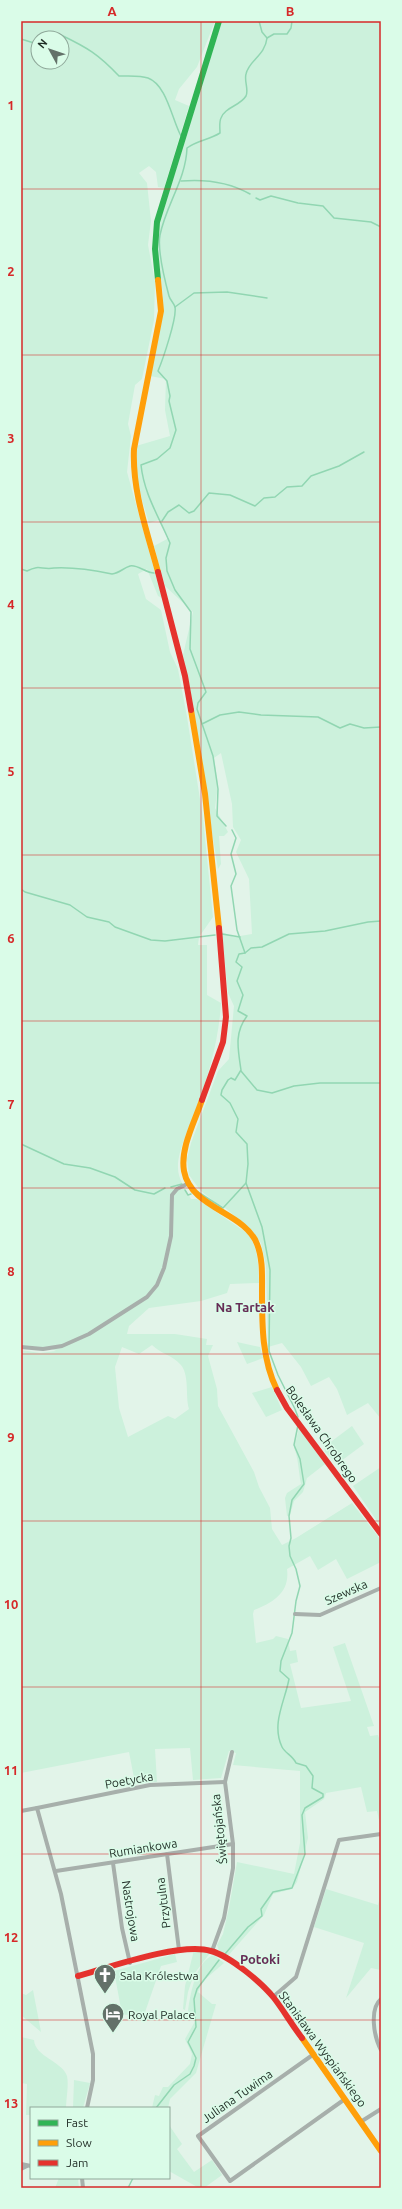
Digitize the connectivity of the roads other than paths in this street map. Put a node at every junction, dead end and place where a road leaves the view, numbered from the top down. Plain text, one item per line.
1 (219, 21) edge
2 (189, 1183) junction
3 (21, 1347) edge
4 (381, 1534) edge
5 (381, 1588) edge
6 (295, 1614) dead end
7 (232, 1752) dead end
8 (225, 1782) junction
9 (38, 1808) junction
10 (21, 1811) edge
11 (381, 1834) edge
12 (233, 1844) junction
13 (167, 1854) junction
14 (114, 1862) junction
15 (56, 1872) junction
16 (179, 1950) junction
17 (212, 1951) junction
18 (130, 1963) junction
19 (78, 1976) junction
20 (273, 1997) junction
21 (381, 1999) edge
22 (381, 2050) edge
23 (314, 2054) junction
24 (345, 2099) junction
25 (87, 2107) edge
26 (381, 2109) edge
27 (362, 2121) junction
28 (381, 2151) edge
29 (21, 2164) edge
30 (29, 2166) edge
31 (21, 2169) edge

1 - 2 street, Bolesława Chrobrego
2 - 3 street
2 - 4 street, Bolesława Chrobrego
5 - 6 street, Szewska
7 - 8 street, Świętojańska
8 - 9 street, Poetycka
8 - 12 street, Świętojańska
9 - 10 street
9 - 15 street
11 - 20 street
12 - 13 street, Rumiankowa
12 - 17 street, Świętojańska
13 - 14 street, Rumiankowa
13 - 16 street, Przytulna
14 - 15 street, Rumiankowa
14 - 18 street, Nastrojowa
15 - 19 street
16 - 17 street, Stanisława Wyspiańskiego
16 - 18 street, Stanisława Wyspiańskiego
17 - 20 street, Stanisława Wyspiańskiego
18 - 19 street, Stanisława Wyspiańskiego
19 - 25 street
20 - 23 street, Stanisława Wyspiańskiego
21 - 22 street
23 - 24 street, Stanisława Wyspiańskiego
23 - 24 street, Juliana Tuwima
24 - 27 street, Stanisława Wyspiańskiego
26 - 27 street
27 - 28 street, Stanisława Wyspiańskiego
29 - 30 street
30 - 31 street

